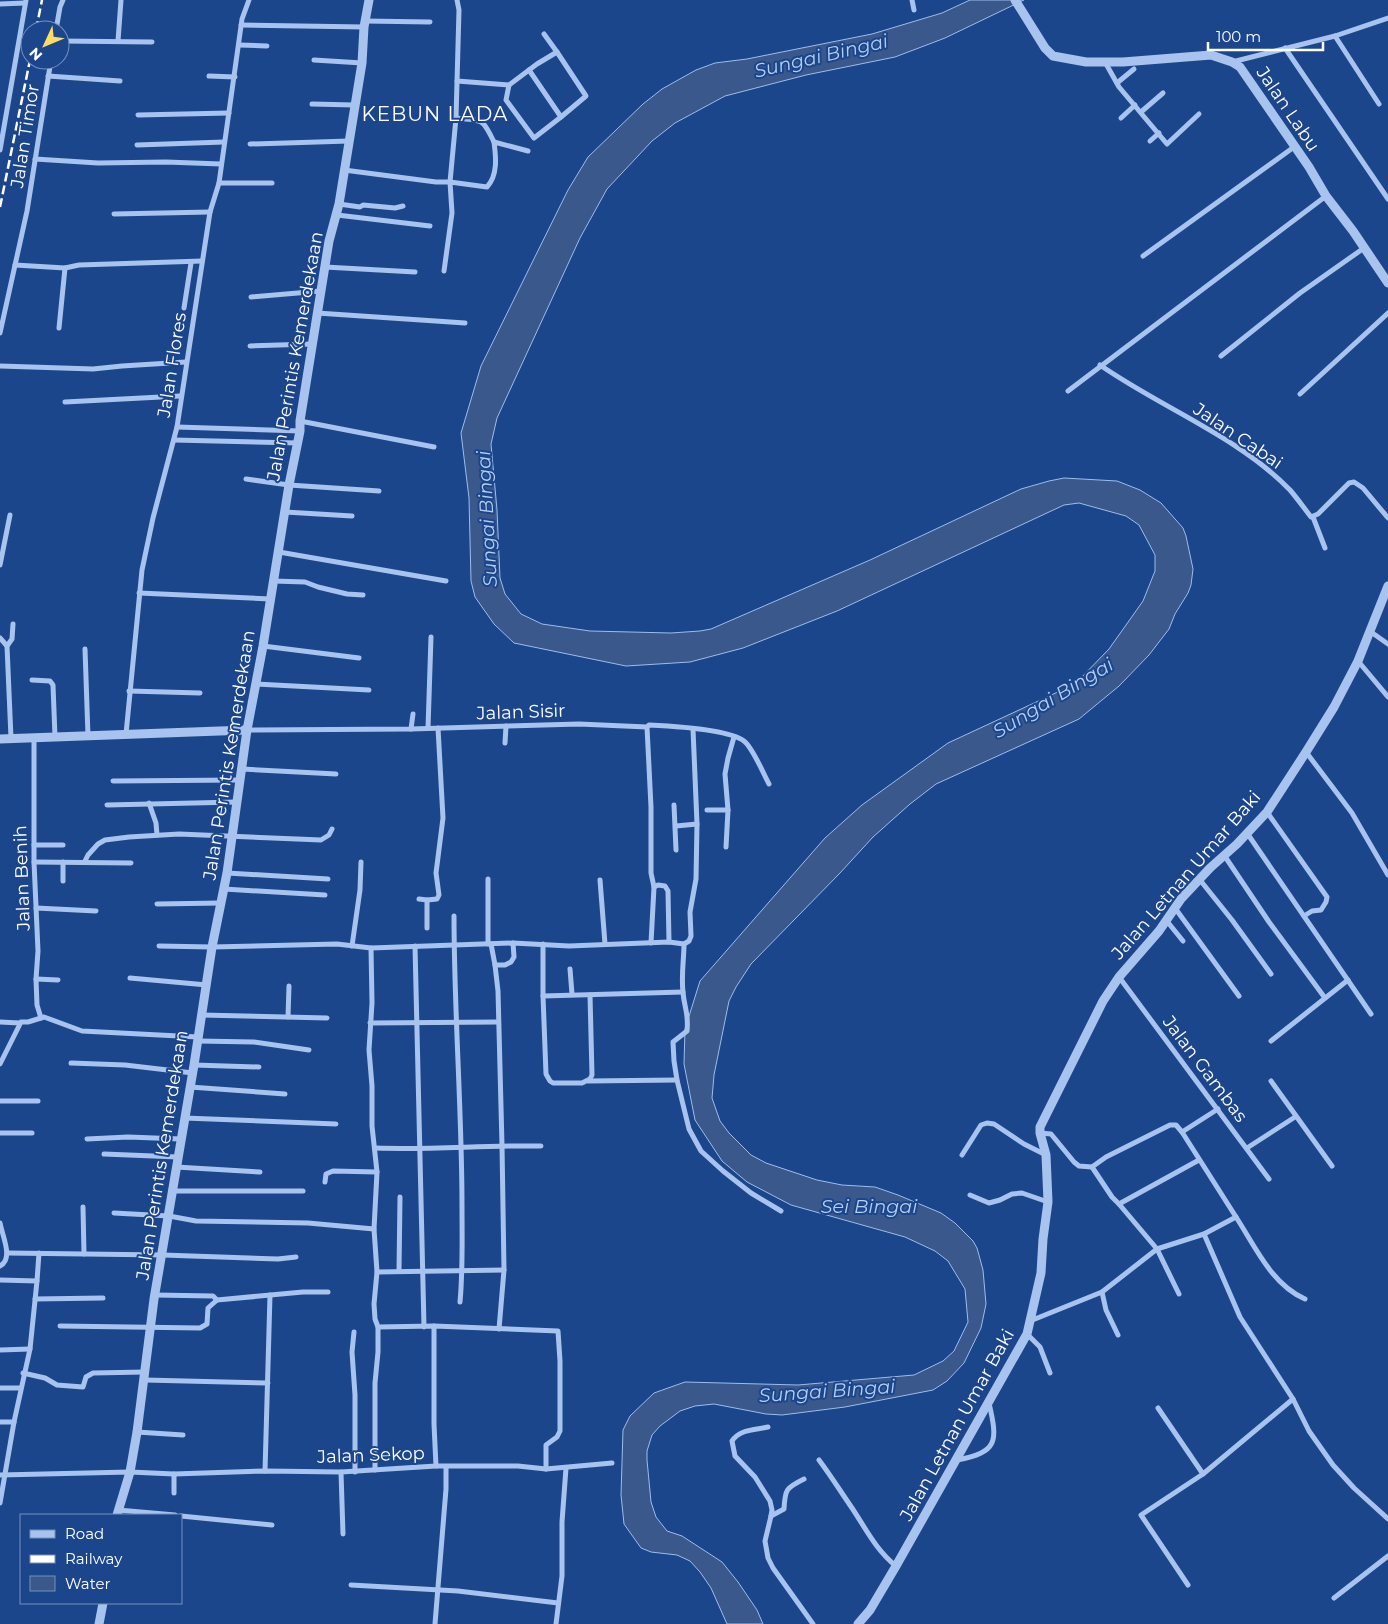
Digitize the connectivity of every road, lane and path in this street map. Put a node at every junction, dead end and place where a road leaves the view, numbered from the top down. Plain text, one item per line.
1 (63, 0) edge
2 (121, 0) edge
3 (249, 0) edge
4 (369, 0) edge
5 (457, 0) edge
6 (912, 0) edge
7 (1015, 0) edge
8 (26, 1) edge
9 (0, 4) edge
10 (914, 10) dead end
11 (58, 20) edge
12 (1387, 20) edge
13 (430, 22) dead end
14 (364, 24) junction
15 (241, 25) junction
16 (544, 34) dead end
17 (1335, 36) junction
18 (118, 41) junction
19 (70, 42) edge
20 (152, 42) dead end
21 (239, 45) junction
22 (267, 46) dead end
23 (1285, 48) junction
24 (557, 52) junction
25 (314, 60) dead end
26 (1105, 62) junction
27 (1232, 62) junction
28 (362, 63) junction
29 (1134, 69) dead end
30 (49, 70) edge
31 (529, 70) junction
32 (48, 76) junction
33 (209, 76) dead end
34 (235, 77) junction
35 (120, 80) dead end
36 (457, 81) junction
37 (1117, 83) junction
38 (509, 85) junction
39 (1163, 92) dead end
40 (312, 104) dead end
41 (1379, 104) dead end
42 (354, 105) junction
43 (1135, 105) junction
44 (1141, 112) junction
45 (230, 113) junction
46 (1199, 114) dead end
47 (138, 115) dead end
48 (561, 117) junction
49 (456, 118) junction
50 (1121, 118) dead end
51 (1159, 133) junction
52 (348, 141) junction
53 (1150, 141) dead end
54 (224, 142) junction
55 (494, 142) junction
56 (250, 144) dead end
57 (137, 145) dead end
58 (1294, 147) junction
59 (0, 150) edge
60 (528, 151) dead end
61 (35, 159) junction
62 (221, 164) junction
63 (344, 170) junction
64 (450, 182) junction
65 (219, 183) junction
66 (272, 183) dead end
67 (1326, 196) junction
68 (1388, 199) edge
69 (339, 204) junction
70 (403, 206) dead end
71 (210, 212) junction
72 (114, 214) dead end
73 (337, 215) junction
74 (430, 226) dead end
75 (1364, 248) junction
76 (1143, 256) dead end
77 (202, 261) junction
78 (191, 262) junction
79 (15, 265) junction
80 (325, 266) junction
81 (65, 268) junction
82 (415, 272) dead end
83 (444, 272) dead end
84 (1388, 282) edge
85 (321, 290) junction
86 (251, 297) dead end
87 (184, 308) dead end
88 (317, 313) junction
89 (1388, 313) edge
90 (465, 323) dead end
91 (59, 328) dead end
92 (0, 333) edge
93 (312, 344) junction
94 (250, 346) dead end
95 (1221, 356) dead end
96 (186, 362) junction
97 (1100, 365) junction
98 (0, 366) edge
99 (1068, 391) dead end
100 (1300, 394) dead end
101 (180, 396) junction
102 (65, 402) dead end
103 (300, 426) junction
104 (177, 427) junction
105 (174, 440) junction
106 (298, 443) junction
107 (434, 447) dead end
108 (246, 479) dead end
109 (289, 485) junction
110 (379, 491) dead end
111 (285, 512) junction
112 (10, 515) dead end
113 (352, 516) dead end
114 (1313, 517) junction
115 (1388, 518) edge
116 (1325, 548) dead end
117 (279, 552) junction
118 (0, 565) edge
119 (446, 580) dead end
120 (273, 581) junction
121 (1388, 586) edge
122 (139, 593) junction
123 (363, 595) dead end
124 (270, 600) junction
125 (13, 624) dead end
126 (1371, 632) junction
127 (430, 637) dead end
128 (0, 638) edge
129 (1388, 644) edge
130 (7, 646) junction
131 (263, 646) junction
132 (85, 649) dead end
133 (359, 658) dead end
134 (1358, 661) junction
135 (32, 680) dead end
136 (256, 684) junction
137 (369, 690) dead end
138 (129, 691) junction
139 (200, 693) dead end
140 (1388, 697) edge
141 (413, 714) dead end
142 (506, 726) junction
143 (647, 727) junction
144 (428, 728) junction
145 (438, 728) junction
146 (411, 729) junction
147 (693, 729) junction
148 (247, 730) junction
149 (126, 734) junction
150 (55, 736) junction
151 (88, 736) junction
152 (34, 737) junction
153 (734, 737) junction
154 (0, 738) edge
155 (11, 738) junction
156 (505, 743) dead end
157 (1306, 752) junction
158 (242, 768) junction
159 (336, 774) dead end
160 (241, 780) junction
161 (113, 781) dead end
162 (769, 784) dead end
163 (238, 802) junction
164 (149, 803) junction
165 (107, 805) dead end
166 (674, 805) dead end
167 (707, 810) dead end
168 (728, 810) junction
169 (1267, 812) junction
170 (697, 824) junction
171 (676, 826) junction
172 (332, 829) dead end
173 (1247, 833) junction
174 (157, 835) junction
175 (232, 836) junction
176 (34, 845) junction
177 (63, 845) dead end
178 (726, 847) dead end
179 (676, 850) dead end
180 (1224, 854) junction
181 (85, 861) junction
182 (34, 862) junction
183 (63, 862) junction
184 (361, 862) dead end
185 (131, 863) dead end
186 (226, 873) junction
187 (1388, 876) edge
188 (488, 879) dead end
189 (328, 880) dead end
190 (600, 880) dead end
191 (1200, 880) junction
192 (63, 881) dead end
193 (654, 887) junction
194 (223, 889) junction
195 (326, 895) dead end
196 (418, 899) dead end
197 (427, 900) junction
198 (221, 903) junction
199 (157, 904) dead end
200 (36, 908) junction
201 (1175, 908) junction
202 (96, 910) dead end
203 (454, 916) dead end
204 (1304, 916) junction
205 (1166, 920) junction
206 (427, 928) dead end
207 (669, 942) junction
208 (1183, 942) dead end
209 (513, 943) junction
210 (650, 943) junction
211 (490, 944) junction
212 (543, 944) junction
213 (606, 944) junction
214 (684, 944) junction
215 (454, 945) junction
216 (159, 946) dead end
217 (352, 946) junction
218 (415, 946) junction
219 (212, 947) junction
220 (370, 948) junction
221 (495, 965) junction
222 (570, 969) dead end
223 (1271, 974) dead end
224 (1119, 977) junction
225 (130, 978) dead end
226 (36, 980) junction
227 (58, 980) dead end
228 (1348, 980) junction
229 (207, 984) junction
230 (289, 986) dead end
231 (682, 992) junction
232 (572, 994) junction
233 (590, 995) junction
234 (543, 996) junction
235 (1239, 996) dead end
236 (1325, 998) junction
237 (1371, 1014) dead end
238 (201, 1015) junction
239 (288, 1017) junction
240 (41, 1018) junction
241 (327, 1018) dead end
242 (0, 1022) edge
243 (498, 1022) junction
244 (20, 1023) junction
245 (370, 1023) junction
246 (417, 1024) junction
247 (456, 1024) junction
248 (198, 1039) junction
249 (1271, 1041) dead end
250 (309, 1050) dead end
251 (71, 1063) dead end
252 (0, 1064) edge
253 (259, 1067) dead end
254 (194, 1069) junction
255 (677, 1080) junction
256 (587, 1081) junction
257 (1271, 1081) dead end
258 (190, 1086) junction
259 (285, 1094) dead end
260 (0, 1101) edge
261 (38, 1101) dead end
262 (1218, 1109) junction
263 (1296, 1116) junction
264 (184, 1118) junction
265 (336, 1124) dead end
266 (1182, 1132) junction
267 (0, 1133) edge
268 (32, 1133) dead end
269 (1040, 1133) junction
270 (87, 1139) dead end
271 (181, 1139) junction
272 (502, 1145) junction
273 (541, 1146) dead end
274 (376, 1148) junction
275 (462, 1148) junction
276 (1247, 1148) junction
277 (419, 1149) junction
278 (104, 1154) dead end
279 (962, 1155) dead end
280 (1046, 1155) junction
281 (178, 1157) junction
282 (1199, 1160) junction
283 (1332, 1166) dead end
284 (176, 1167) junction
285 (1092, 1167) junction
286 (260, 1172) dead end
287 (377, 1172) junction
288 (1269, 1179) dead end
289 (325, 1182) dead end
290 (173, 1191) junction
291 (303, 1191) dead end
292 (970, 1196) dead end
293 (400, 1197) dead end
294 (1048, 1202) junction
295 (1119, 1204) junction
296 (82, 1207) dead end
297 (781, 1211) dead end
298 (114, 1213) dead end
299 (169, 1216) junction
300 (1236, 1217) junction
301 (0, 1223) edge
302 (374, 1229) junction
303 (1204, 1234) junction
304 (1157, 1249) junction
305 (7, 1253) junction
306 (39, 1253) junction
307 (84, 1254) junction
308 (163, 1255) junction
309 (296, 1257) dead end
310 (0, 1266) edge
311 (463, 1270) junction
312 (504, 1270) junction
313 (399, 1271) junction
314 (424, 1271) junction
315 (377, 1272) junction
316 (0, 1280) edge
317 (37, 1281) junction
318 (328, 1292) dead end
319 (1102, 1292) junction
320 (1179, 1294) dead end
321 (270, 1295) junction
322 (155, 1296) junction
323 (103, 1298) dead end
324 (35, 1299) junction
325 (1305, 1299) dead end
326 (218, 1300) junction
327 (460, 1302) dead end
328 (1029, 1322) junction
329 (60, 1326) dead end
330 (434, 1326) junction
331 (151, 1327) junction
332 (378, 1327) junction
333 (424, 1327) junction
334 (500, 1329) junction
335 (354, 1332) dead end
336 (1027, 1334) junction
337 (1118, 1335) dead end
338 (30, 1349) junction
339 (0, 1350) edge
340 (23, 1373) junction
341 (1050, 1373) dead end
342 (145, 1376) junction
343 (268, 1383) junction
344 (0, 1388) edge
345 (20, 1388) junction
346 (1292, 1399) junction
347 (988, 1403) junction
348 (1158, 1408) dead end
349 (0, 1422) edge
350 (14, 1422) junction
351 (768, 1427) dead end
352 (137, 1432) junction
353 (183, 1435) dead end
354 (820, 1460) dead end
355 (956, 1460) junction
356 (612, 1463) dead end
357 (436, 1466) junction
358 (446, 1468) junction
359 (566, 1468) junction
360 (546, 1469) junction
361 (375, 1470) junction
362 (265, 1471) junction
363 (130, 1472) junction
364 (341, 1472) junction
365 (355, 1472) junction
366 (3, 1474) edge
367 (174, 1474) junction
368 (1203, 1474) junction
369 (804, 1479) dead end
370 (174, 1493) dead end
371 (0, 1504) edge
372 (117, 1513) edge
373 (146, 1514) edge
374 (182, 1516) edge
375 (772, 1516) junction
376 (1388, 1519) edge
377 (272, 1525) dead end
378 (343, 1534) dead end
379 (1388, 1556) edge
380 (896, 1566) junction
381 (351, 1585) dead end
382 (1188, 1585) dead end
383 (437, 1590) junction
384 (1334, 1598) dead end
385 (558, 1603) junction
386 (103, 1604) edge
387 (99, 1624) edge
388 (434, 1624) edge
389 (556, 1624) edge
390 (813, 1624) edge
391 (858, 1624) edge

1 - 11 street
2 - 18 street
3 - 15 street, Jalan Flores
4 - 14 street, Jalan Perintis Kemerdekaan
5 - 36 street
6 - 10 street
7 - 26 street, Jalan Labu
8 - 9 street
8 - 59 street
12 - 17 street
13 - 14 street
14 - 15 street
14 - 28 street, Jalan Perintis Kemerdekaan
15 - 21 street, Jalan Flores
16 - 24 street
17 - 23 street
17 - 41 street
18 - 19 street
18 - 20 street
21 - 22 street
21 - 34 street, Jalan Flores
23 - 27 street
23 - 68 street
24 - 31 street
24 - 48 street
25 - 28 street
26 - 27 street, Jalan Labu
26 - 37 street
27 - 58 street, Jalan Labu
28 - 42 street, Jalan Perintis Kemerdekaan
29 - 37 street
30 - 32 street, Jalan Timor
31 - 38 street
31 - 48 street
32 - 35 street
32 - 61 street, Jalan Timor
33 - 34 street
34 - 45 street, Jalan Flores
36 - 38 street
36 - 49 street
37 - 43 street
38 - 48 street
39 - 44 street
40 - 42 street
42 - 52 street, Jalan Perintis Kemerdekaan
43 - 44 street
43 - 50 street
44 - 51 street
45 - 47 street
45 - 54 street, Jalan Flores
46 - 51 street
49 - 55 street
49 - 64 street
51 - 53 street
52 - 56 street
52 - 63 street, Jalan Perintis Kemerdekaan
54 - 57 street
54 - 62 street, Jalan Flores
55 - 60 street
55 - 64 street
58 - 67 street, Jalan Labu
58 - 76 street
61 - 62 street
61 - 79 street, Jalan Timor
62 - 65 street, Jalan Flores
63 - 64 street
63 - 69 street, Jalan Perintis Kemerdekaan
64 - 83 street
65 - 66 street
65 - 71 street, Jalan Flores
67 - 75 street, Jalan Labu
67 - 97 street
69 - 70 street
69 - 73 street, Jalan Perintis Kemerdekaan
71 - 72 street
71 - 77 street, Jalan Flores
73 - 74 street
73 - 80 street, Jalan Perintis Kemerdekaan
75 - 84 street, Jalan Labu
75 - 95 street
77 - 78 street
77 - 96 street, Jalan Flores
78 - 81 street
78 - 87 street
79 - 81 street
79 - 92 street, Jalan Timor
80 - 82 street
80 - 85 street, Jalan Perintis Kemerdekaan
81 - 91 street
85 - 86 street
85 - 88 street, Jalan Perintis Kemerdekaan
88 - 90 street
88 - 93 street, Jalan Perintis Kemerdekaan
89 - 100 street
93 - 94 street
93 - 103 street, Jalan Perintis Kemerdekaan
96 - 98 street
96 - 101 street, Jalan Flores
97 - 99 street
97 - 114 street, Jalan Cabai
101 - 102 street
101 - 104 street, Jalan Flores
103 - 104 street
103 - 106 street, Jalan Perintis Kemerdekaan
103 - 107 street
104 - 105 street, Jalan Flores
105 - 106 street
105 - 122 street, Jalan Flores
106 - 109 street, Jalan Perintis Kemerdekaan
108 - 109 street
109 - 110 street
109 - 111 street, Jalan Perintis Kemerdekaan
111 - 113 street
111 - 117 street, Jalan Perintis Kemerdekaan
112 - 118 street
114 - 115 street
114 - 116 street
117 - 119 street
117 - 120 street, Jalan Perintis Kemerdekaan
120 - 123 street
120 - 124 street, Jalan Perintis Kemerdekaan
121 - 126 street, Jalan Letnan Umar Baki
122 - 124 street
122 - 138 street, Jalan Flores
124 - 131 street, Jalan Perintis Kemerdekaan
125 - 130 street
126 - 129 street
126 - 134 street, Jalan Letnan Umar Baki
127 - 144 street
128 - 130 street
130 - 155 street
131 - 133 street
131 - 136 street, Jalan Perintis Kemerdekaan
132 - 151 street
134 - 140 street
134 - 157 street, Jalan Letnan Umar Baki
135 - 150 street
136 - 137 street
136 - 148 street, Jalan Perintis Kemerdekaan
138 - 139 street
138 - 149 street, Jalan Flores
141 - 146 street
142 - 143 street, Jalan Sisir
142 - 145 street, Jalan Sisir
142 - 156 street
143 - 147 street, Jalan Sisir
143 - 193 street
144 - 145 street, Jalan Sisir
144 - 146 street, Jalan Sisir
145 - 197 street
146 - 148 street, Jalan Sisir
147 - 153 street, Jalan Sisir
147 - 170 street
148 - 149 street
148 - 158 street, Jalan Perintis Kemerdekaan
149 - 151 street
150 - 151 street
150 - 152 street
152 - 155 street
152 - 176 street, Jalan Benih
153 - 162 street, Jalan Sisir
153 - 168 street
154 - 155 street
157 - 169 street, Jalan Letnan Umar Baki
157 - 187 street
158 - 159 street
158 - 160 street, Jalan Perintis Kemerdekaan
160 - 161 street
160 - 163 street, Jalan Perintis Kemerdekaan
163 - 164 street
163 - 175 street, Jalan Perintis Kemerdekaan
164 - 165 street
164 - 174 street
166 - 171 street
167 - 168 street
168 - 178 street
169 - 173 street, Jalan Letnan Umar Baki
169 - 204 street
170 - 171 street
170 - 214 street
171 - 179 street
172 - 175 street
173 - 180 street, Jalan Letnan Umar Baki
173 - 204 street
174 - 175 street
174 - 181 street
175 - 186 street, Jalan Perintis Kemerdekaan
176 - 177 street
176 - 182 street, Jalan Benih
180 - 191 street, Jalan Letnan Umar Baki
180 - 236 street
181 - 183 street
181 - 185 street
182 - 183 street
182 - 200 street, Jalan Benih
183 - 192 street
184 - 217 street
186 - 189 street
186 - 194 street, Jalan Perintis Kemerdekaan
188 - 211 street
190 - 213 street
191 - 201 street, Jalan Letnan Umar Baki
191 - 223 street
193 - 207 street
193 - 210 street
194 - 195 street
194 - 198 street, Jalan Perintis Kemerdekaan
196 - 197 street
197 - 206 street
198 - 199 street
198 - 219 street, Jalan Perintis Kemerdekaan
200 - 202 street
200 - 226 street, Jalan Benih
201 - 205 street, Jalan Letnan Umar Baki
201 - 235 street
203 - 215 street
204 - 228 street
205 - 208 street
205 - 224 street, Jalan Letnan Umar Baki
207 - 210 street
207 - 214 street
209 - 211 street
209 - 212 street
209 - 221 street
210 - 213 street
211 - 215 street
211 - 221 street
212 - 213 street
212 - 234 street
214 - 231 street
215 - 218 street
215 - 247 street
216 - 219 street
217 - 219 street
217 - 220 street
218 - 220 street
218 - 246 street
219 - 229 street, Jalan Perintis Kemerdekaan
220 - 245 street
221 - 243 street
222 - 232 street
224 - 262 street, Jalan Gambas
224 - 269 street, Jalan Letnan Umar Baki
225 - 229 street
226 - 227 street
226 - 240 street, Jalan Benih
228 - 236 street
228 - 237 street
229 - 238 street, Jalan Perintis Kemerdekaan
230 - 239 street
231 - 233 street
231 - 255 street
232 - 233 street
232 - 234 street
233 - 256 street
234 - 256 street
236 - 249 street
238 - 239 street
238 - 248 street, Jalan Perintis Kemerdekaan
239 - 241 street
240 - 244 street
240 - 248 street
242 - 244 street
243 - 247 street
243 - 272 street
244 - 252 street
245 - 246 street
245 - 274 street
246 - 247 street
246 - 277 street
247 - 275 street
248 - 250 street
248 - 254 street, Jalan Perintis Kemerdekaan
251 - 254 street
253 - 254 street
254 - 258 street, Jalan Perintis Kemerdekaan
255 - 256 street
255 - 297 street
257 - 263 street
258 - 259 street
258 - 264 street, Jalan Perintis Kemerdekaan
260 - 261 street
262 - 266 street
262 - 276 street, Jalan Gambas
263 - 276 street
263 - 283 street
264 - 265 street
264 - 271 street, Jalan Perintis Kemerdekaan
266 - 282 street
266 - 285 street
267 - 268 street
269 - 280 street, Jalan Letnan Umar Baki
269 - 285 street
270 - 271 street
271 - 281 street, Jalan Perintis Kemerdekaan
272 - 273 street
272 - 275 street
272 - 312 street
274 - 277 street
274 - 287 street
275 - 277 street
275 - 311 street
276 - 288 street, Jalan Gambas
277 - 314 street
278 - 281 street
279 - 280 street
280 - 294 street, Jalan Letnan Umar Baki
281 - 284 street, Jalan Perintis Kemerdekaan
282 - 295 street
282 - 300 street
284 - 286 street
284 - 290 street, Jalan Perintis Kemerdekaan
285 - 295 street
287 - 289 street
287 - 302 street
290 - 291 street
290 - 299 street, Jalan Perintis Kemerdekaan
292 - 294 street
293 - 313 street
294 - 328 street, Jalan Letnan Umar Baki
295 - 304 street
296 - 307 street
298 - 299 street
299 - 302 street
299 - 308 street, Jalan Perintis Kemerdekaan
300 - 303 street
300 - 325 street
301 - 305 street
302 - 315 street
303 - 304 street
303 - 346 street
304 - 319 street
304 - 320 street
305 - 306 street
305 - 310 street
306 - 307 street
306 - 317 street
307 - 308 street
308 - 309 street
308 - 322 street, Jalan Perintis Kemerdekaan
311 - 312 street
311 - 314 street
311 - 327 street
312 - 334 street
313 - 314 street
313 - 315 street
314 - 333 street
315 - 332 street
316 - 317 street
317 - 324 street
318 - 321 street
319 - 328 street
319 - 337 street
321 - 326 street
321 - 343 street
322 - 326 street
322 - 331 street, Jalan Perintis Kemerdekaan
323 - 324 street
324 - 338 street
326 - 331 street
328 - 336 street, Jalan Letnan Umar Baki
329 - 331 street
330 - 333 street
330 - 334 street
330 - 357 street
331 - 342 street, Jalan Perintis Kemerdekaan
332 - 333 street
332 - 361 street
334 - 360 street
335 - 365 street
336 - 341 street
336 - 347 street, Jalan Letnan Umar Baki
338 - 339 street
338 - 340 street
340 - 342 street
340 - 345 street
342 - 343 street
342 - 352 street, Jalan Perintis Kemerdekaan
343 - 362 street
344 - 345 street
345 - 350 street
346 - 368 street
346 - 376 street
347 - 355 street, Jalan Letnan Umar Baki
347 - 355 street
348 - 368 street
349 - 350 street
350 - 366 street
351 - 375 street
352 - 353 street
352 - 363 street, Jalan Perintis Kemerdekaan
354 - 380 street
355 - 380 street, Jalan Letnan Umar Baki
356 - 359 street, Jalan Sekop
357 - 358 street, Jalan Sekop
357 - 361 street, Jalan Sekop
358 - 360 street, Jalan Sekop
358 - 383 street
359 - 360 street, Jalan Sekop
359 - 385 street
361 - 365 street, Jalan Sekop
362 - 364 street, Jalan Sekop
362 - 367 street, Jalan Sekop
363 - 366 street, Jalan Sekop
363 - 367 street, Jalan Sekop
363 - 372 street, Jalan Perintis Kemerdekaan
364 - 365 street, Jalan Sekop
364 - 378 street
366 - 371 street
367 - 370 street
368 - 382 street
369 - 375 street
372 - 373 street
374 - 377 street
375 - 390 street
379 - 384 street
380 - 391 street, Jalan Letnan Umar Baki
381 - 383 street
383 - 385 street
383 - 388 street
385 - 389 street
386 - 387 street

